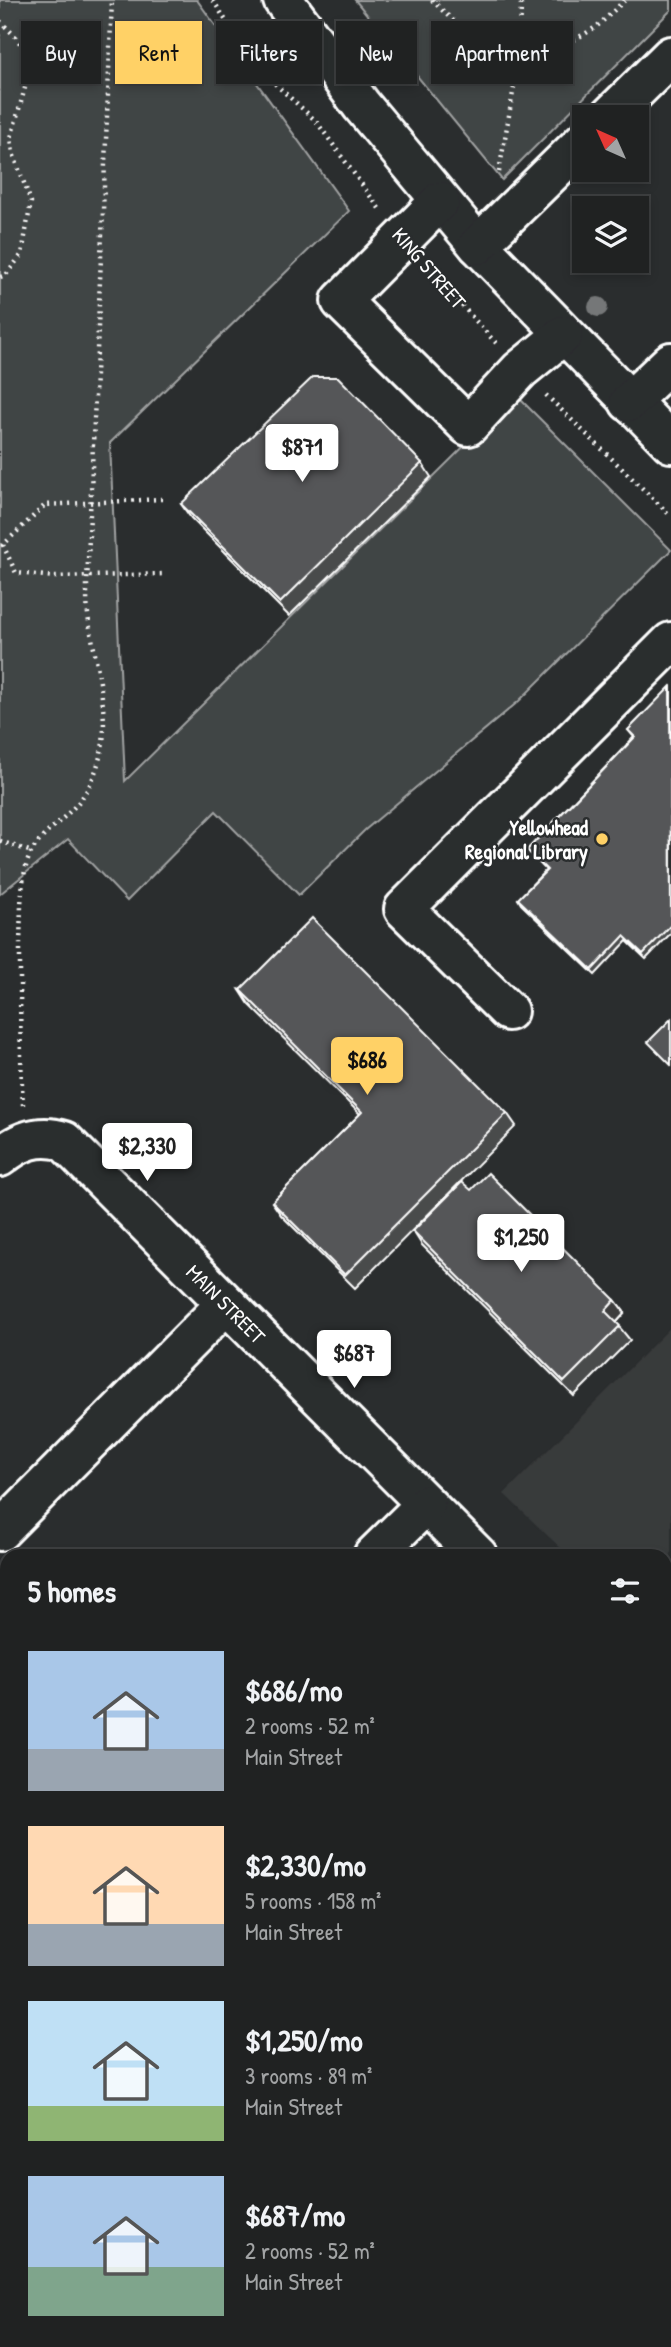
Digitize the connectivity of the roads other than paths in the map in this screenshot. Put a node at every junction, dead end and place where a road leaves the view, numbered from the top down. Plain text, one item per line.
1 (283, 0) edge
2 (671, 56) edge
3 (621, 105) edge
4 (572, 153) edge
5 (440, 201) junction
6 (478, 245) junction
7 (563, 335) junction
8 (671, 362) edge
9 (629, 401) junction
10 (671, 443) edge
11 (671, 642) edge
12 (508, 1011) dead end
13 (12, 1149) edge
14 (226, 1304) junction
15 (426, 1504) junction
16 (0, 1531) edge
17 (380, 1549) edge
18 (471, 1549) edge

1 - 5 street
2 - 3 street
4 - 6 street
5 - 6 street
5 - 7 street
6 - 7 street
7 - 9 street
8 - 9 street
9 - 10 street
11 - 12 street
13 - 14 street, MAIN STREET
14 - 15 street, MAIN STREET
14 - 16 street
15 - 17 street
15 - 18 street, MAIN STREET

